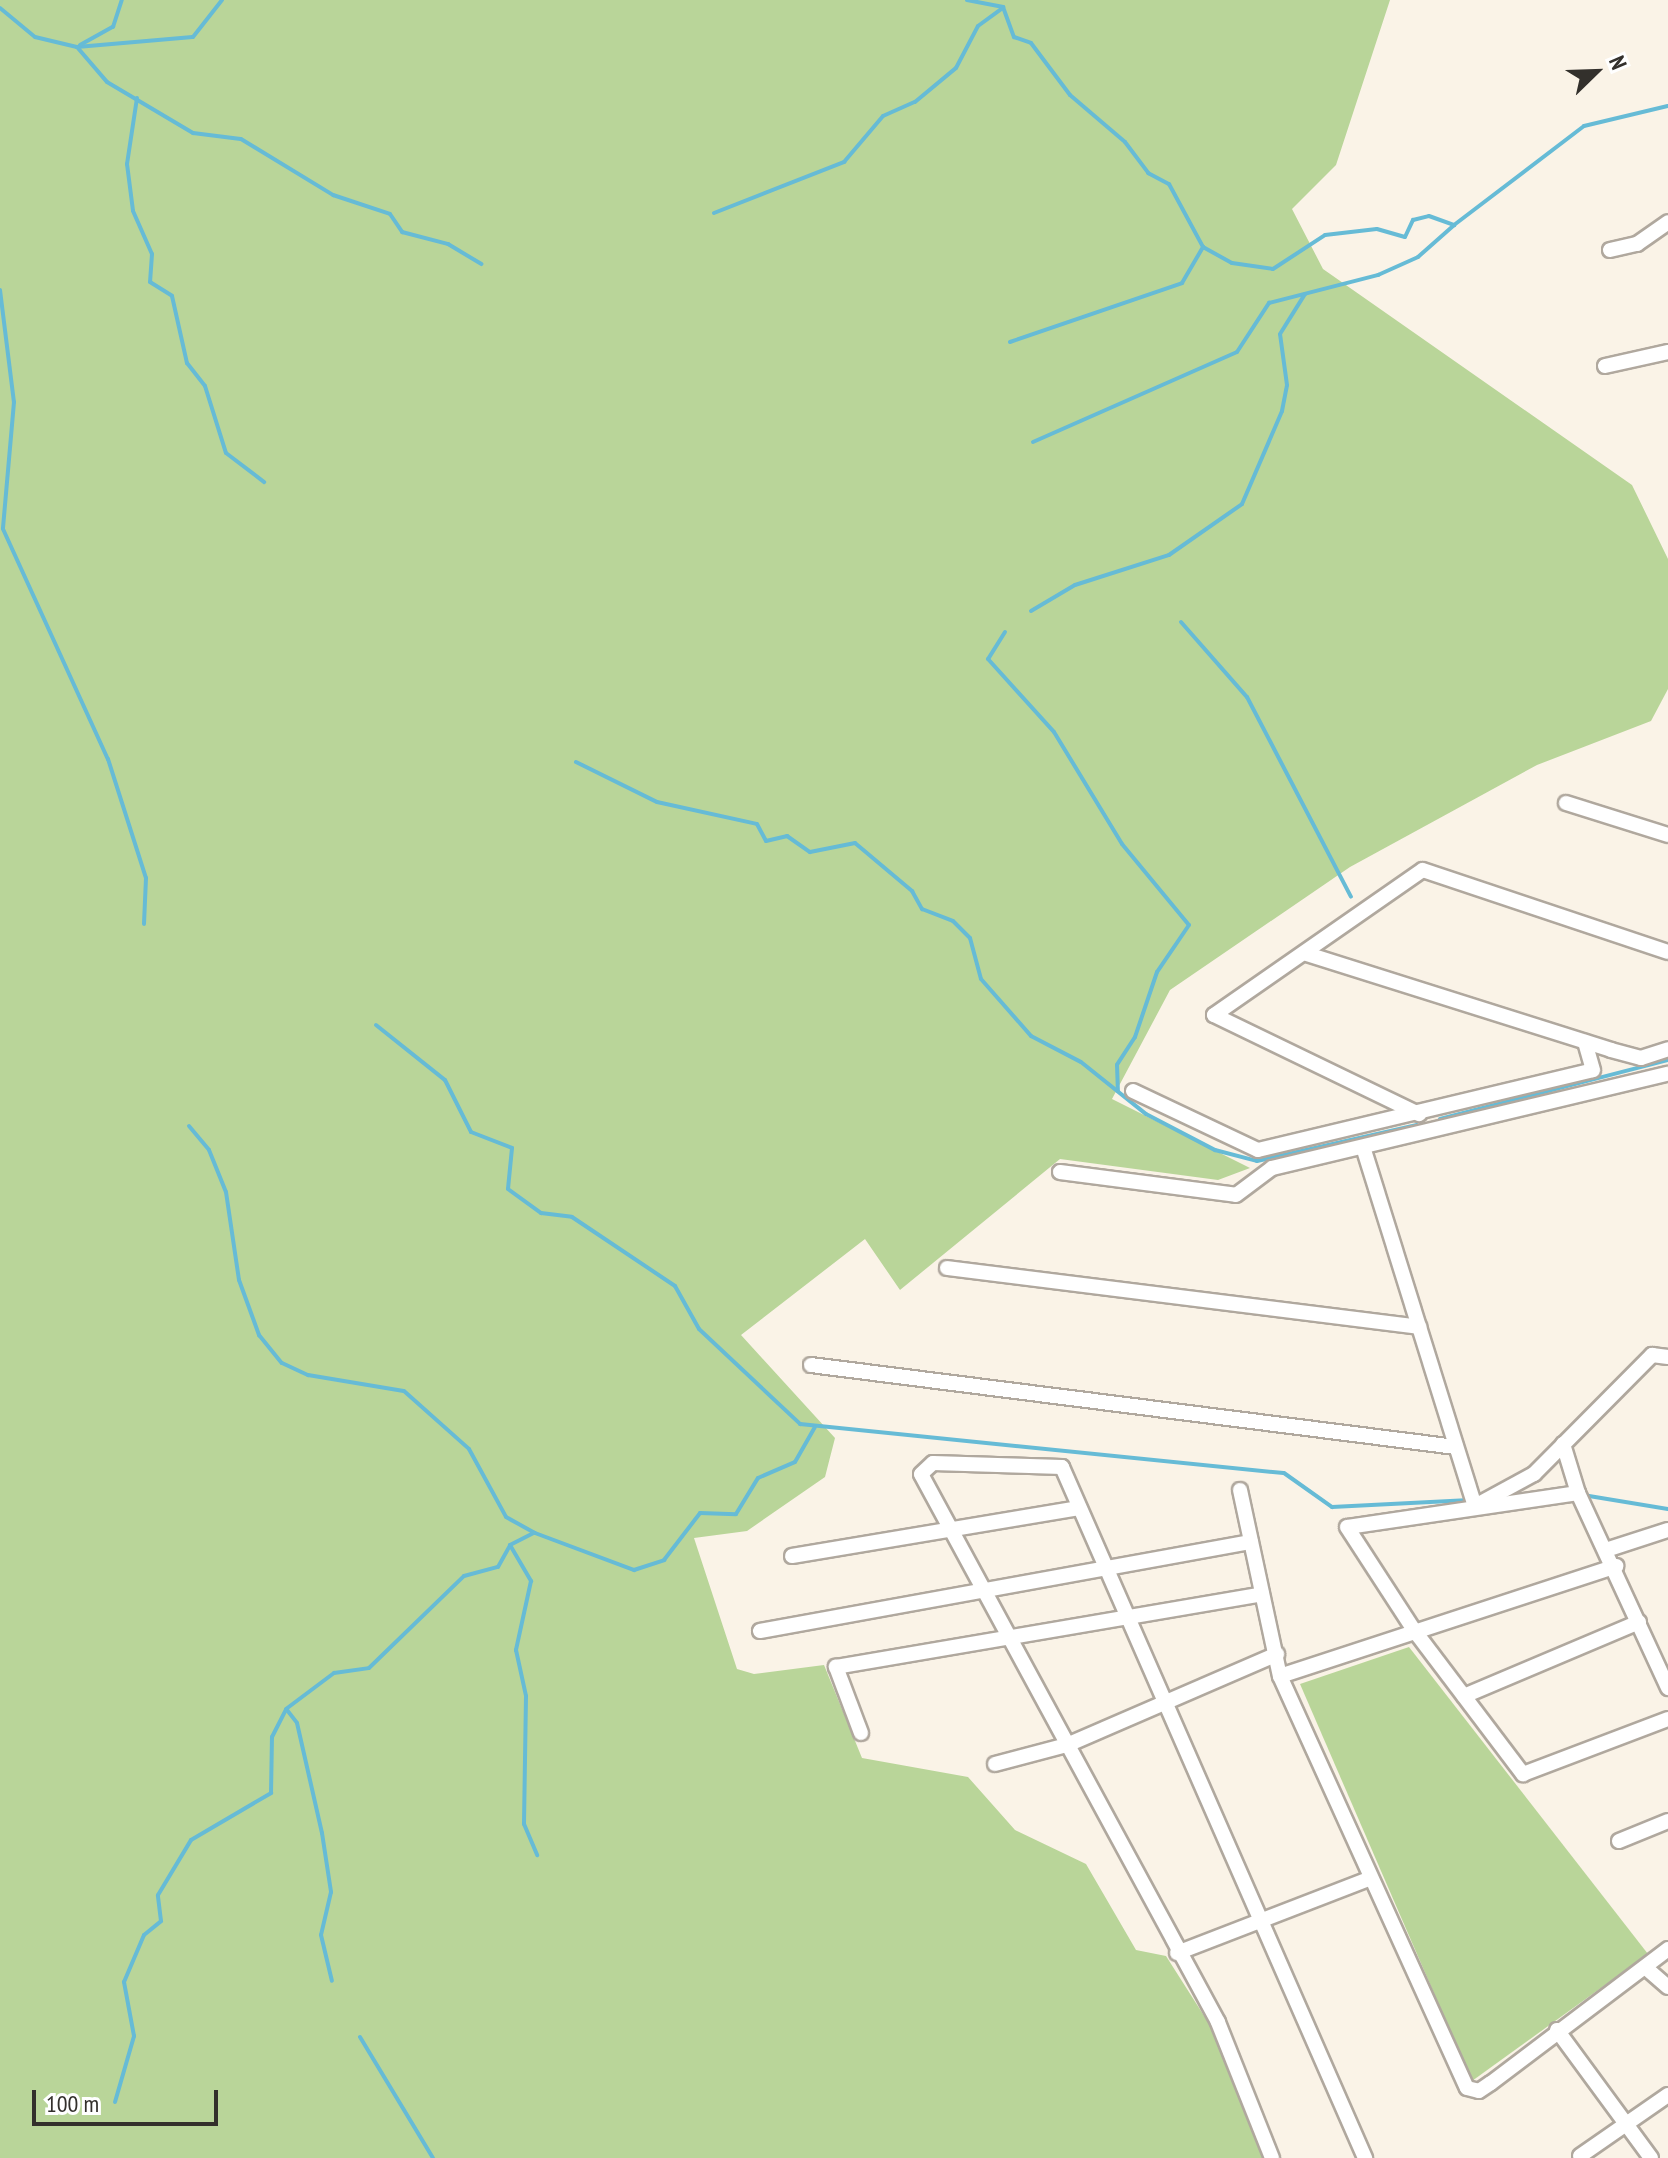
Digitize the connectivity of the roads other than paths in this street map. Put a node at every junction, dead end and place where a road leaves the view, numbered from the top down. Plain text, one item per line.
1 (1668, 222) edge
2 (1610, 250) dead end
3 (1668, 352) edge
4 (1605, 366) dead end
5 (1566, 803) dead end
6 (1668, 835) edge
7 (1668, 952) edge
8 (1307, 954) junction
9 (1585, 1042) junction
10 (1668, 1049) edge
11 (1668, 1074) edge
12 (1133, 1091) dead end
13 (1417, 1112) junction
14 (1438, 1129) junction
15 (1364, 1150) junction
16 (1060, 1172) dead end
17 (947, 1268) dead end
18 (1419, 1327) junction
19 (1668, 1357) edge
20 (811, 1365) dead end
21 (1563, 1444) junction
22 (1456, 1447) junction
23 (1240, 1490) dead end
24 (1578, 1493) junction
25 (1475, 1506) junction
26 (1079, 1508) junction
27 (1668, 1530) edge
28 (953, 1531) junction
29 (1251, 1542) junction
30 (1609, 1549) junction
31 (792, 1556) dead end
32 (1616, 1566) junction
33 (1105, 1567) junction
34 (988, 1590) junction
35 (1262, 1594) junction
36 (1125, 1616) junction
37 (1639, 1622) junction
38 (1414, 1630) junction
39 (760, 1631) dead end
40 (1014, 1634) junction
41 (1277, 1654) junction
42 (1280, 1676) junction
43 (1668, 1688) edge
44 (1464, 1696) junction
45 (1162, 1702) junction
46 (1668, 1719) edge
47 (861, 1733) dead end
48 (1067, 1745) junction
49 (995, 1764) dead end
50 (1668, 1821) edge
51 (1619, 1841) dead end
52 (1369, 1879) junction
53 (1262, 1920) junction
54 (1668, 1949) edge
55 (1177, 1953) junction
56 (1646, 1968) junction
57 (1668, 1987) edge
58 (1557, 2030) junction
59 (1668, 2095) edge
60 (1629, 2120) junction
61 (1580, 2156) edge
62 (1272, 2158) edge
63 (1365, 2158) edge
64 (1651, 2158) edge

1 - 2 street
3 - 4 street
5 - 6 street
7 - 8 street
8 - 9 street
8 - 13 street
9 - 10 street
9 - 13 street
11 - 14 street
12 - 13 street
13 - 14 street
14 - 15 street
15 - 16 street
15 - 18 street
17 - 18 street
18 - 22 street
19 - 21 street
20 - 22 street
21 - 24 street
21 - 25 street
22 - 25 street
23 - 29 street
24 - 25 street
24 - 30 street
25 - 38 street
26 - 28 street
26 - 28 street
26 - 33 street
27 - 30 street
28 - 31 street
28 - 34 street
29 - 33 street
29 - 35 street
30 - 32 street
32 - 37 street
32 - 38 street
33 - 34 street
33 - 36 street
34 - 39 street
34 - 40 street
35 - 36 street
35 - 41 street
36 - 40 street
36 - 45 street
37 - 43 street
37 - 44 street
38 - 42 street
38 - 44 street
40 - 47 street
40 - 48 street
41 - 42 street
41 - 45 street
42 - 52 street
44 - 46 street
45 - 48 street
45 - 53 street
48 - 49 street
48 - 55 street
50 - 51 street
52 - 53 street
52 - 58 street
53 - 55 street
53 - 63 street
54 - 56 street
55 - 62 street
56 - 57 street
56 - 58 street
58 - 60 street
59 - 60 street
60 - 61 street
60 - 64 street

